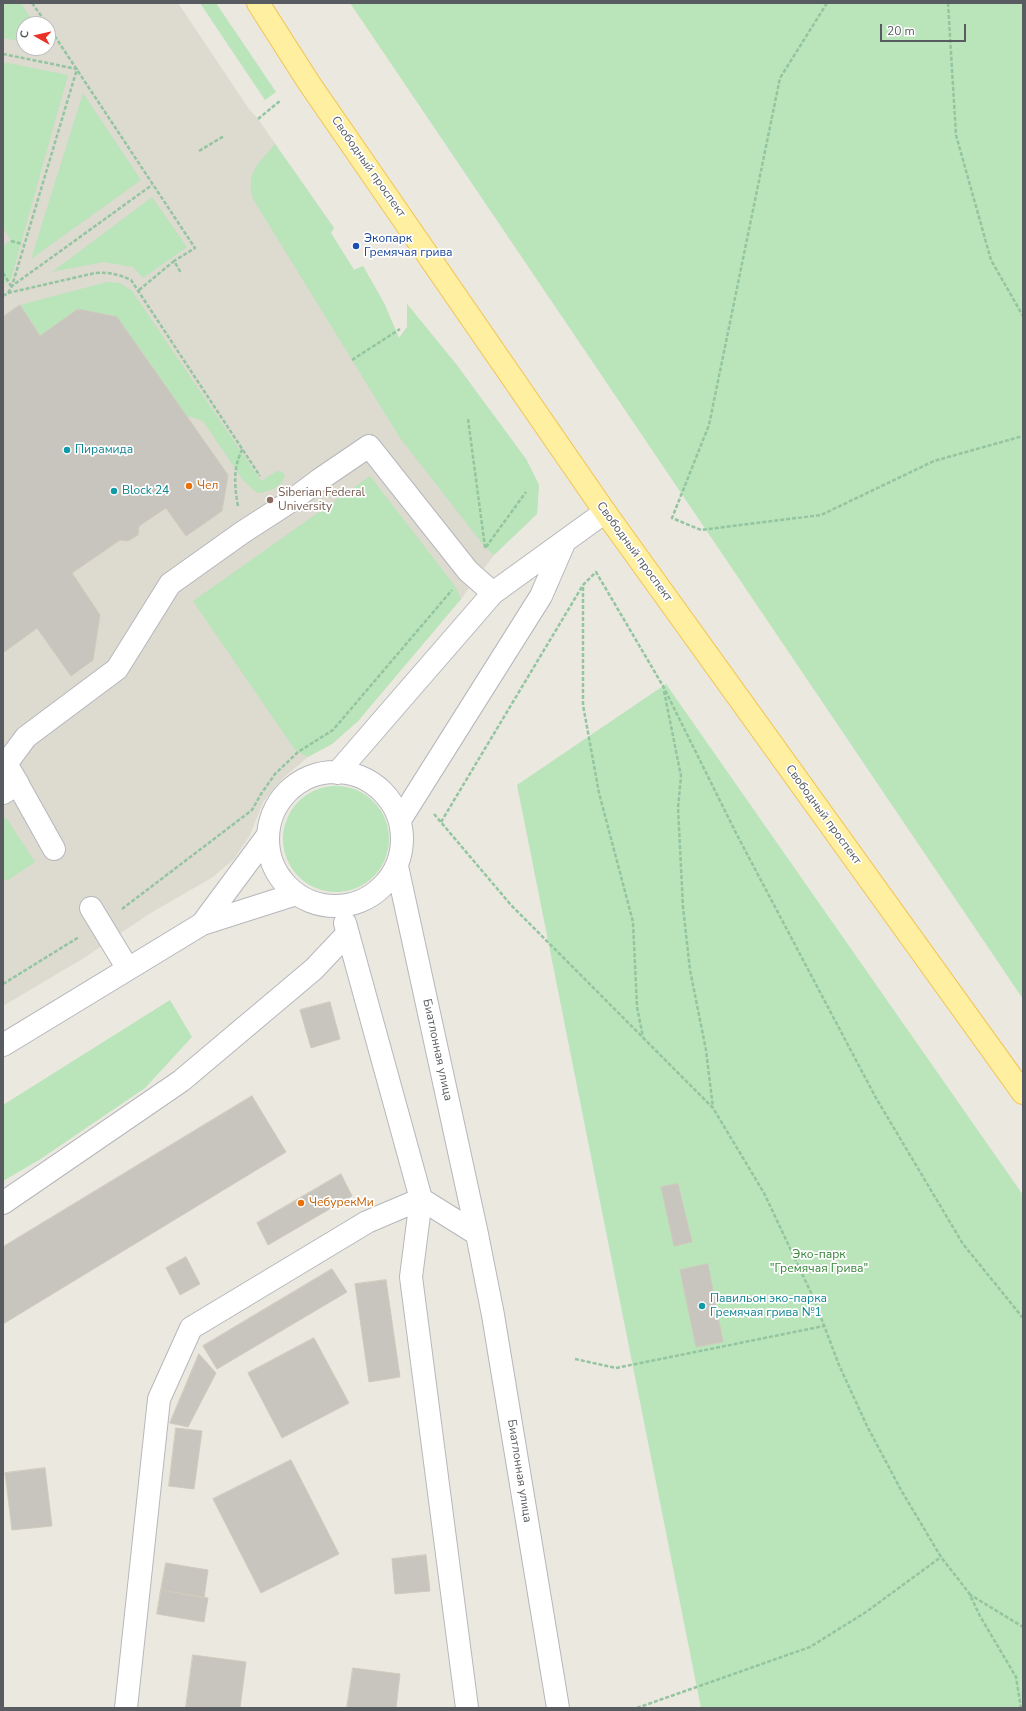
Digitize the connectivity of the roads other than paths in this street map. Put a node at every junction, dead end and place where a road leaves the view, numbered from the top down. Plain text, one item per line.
1 (258, 3) edge
2 (605, 512) junction
3 (564, 543) junction
4 (493, 593) junction
5 (5, 762) edge
6 (337, 773) junction
7 (11, 788) edge
8 (400, 820) junction
9 (268, 835) junction
10 (54, 849) dead end
11 (397, 866) junction
12 (296, 894) junction
13 (341, 907) junction
14 (96, 916) road end
15 (202, 924) junction
16 (347, 934) junction
17 (128, 969) junction
18 (3, 1045) edge
19 (1023, 1093) edge
20 (421, 1199) junction
21 (3, 1203) edge
22 (477, 1234) junction
23 (126, 1708) edge
24 (467, 1708) edge
25 (558, 1708) edge

1 - 2 main road, Свободный проспект
2 - 3 street
2 - 19 main road, Свободный проспект
3 - 4 street
3 - 8 street
4 - 5 street
4 - 6 street
5 - 7 street
6 - 8 street
6 - 9 street
7 - 10 street
8 - 11 street
9 - 12 street
9 - 15 street
11 - 13 street
11 - 22 street, Биатлонная улица
12 - 13 street
12 - 15 street
13 - 16 street
14 - 17 street
15 - 17 street
16 - 20 street
16 - 21 street
17 - 18 street
20 - 22 street
20 - 23 street
20 - 24 street
22 - 25 street, Биатлонная улица

